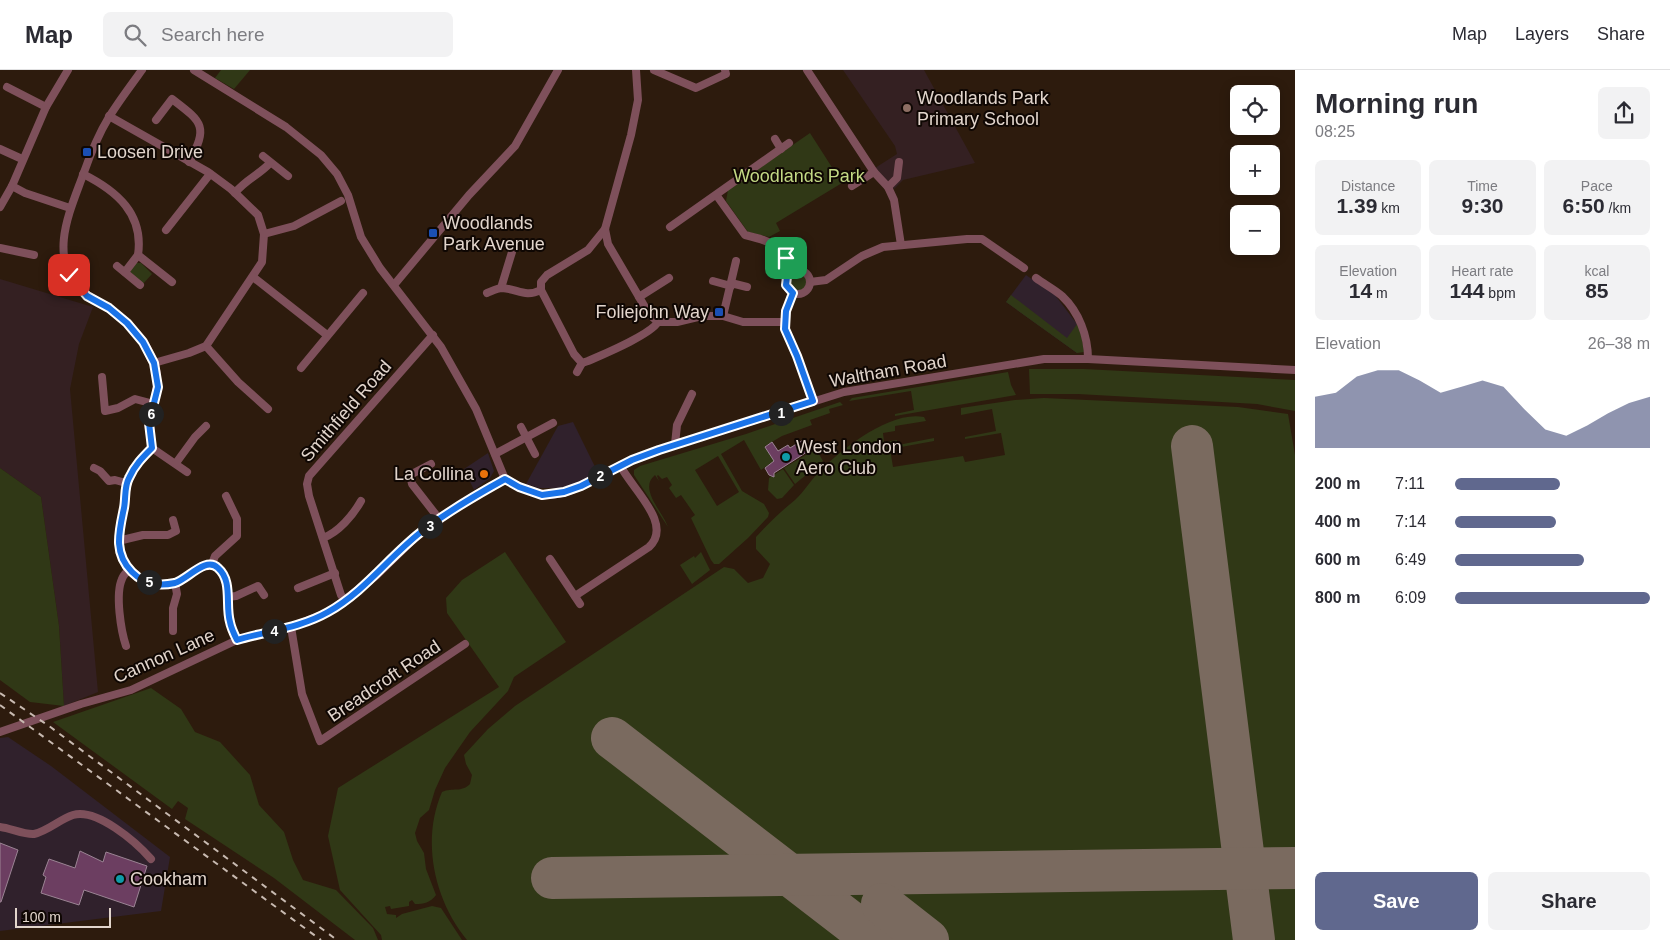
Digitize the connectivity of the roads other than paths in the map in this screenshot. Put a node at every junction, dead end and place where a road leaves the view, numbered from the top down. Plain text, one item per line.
1 (68, 70) edge
2 (142, 70) edge
3 (194, 70) edge
4 (558, 70) edge
5 (638, 70) edge
6 (654, 70) edge
7 (725, 70) edge
8 (807, 70) edge
9 (7, 87) dead end
10 (46, 107) junction
11 (109, 116) junction
12 (156, 120) dead end
13 (774, 138) dead end
14 (789, 142) dead end
15 (781, 148) junction
16 (0, 149) edge
17 (262, 156) dead end
18 (22, 159) junction
19 (189, 162) junction
20 (899, 162) dead end
21 (270, 163) junction
22 (874, 172) junction
23 (83, 174) junction
24 (210, 174) junction
25 (288, 176) dead end
26 (12, 186) junction
27 (852, 186) dead end
28 (888, 187) junction
29 (235, 193) junction
30 (717, 196) junction
31 (341, 201) dead end
32 (0, 207) edge
33 (70, 208) junction
34 (673, 214) dead end
35 (678, 222) junction
36 (670, 227) dead end
37 (605, 229) junction
38 (166, 230) dead end
39 (264, 234) junction
40 (595, 243) junction
41 (608, 244) junction
42 (901, 245) junction
43 (0, 248) edge
44 (512, 252) dead end
45 (138, 255) junction
46 (34, 256) dead end
47 (736, 261) dead end
48 (117, 266) dead end
49 (1024, 268) dead end
50 (125, 272) junction
51 (792, 272) junction
52 (253, 276) junction
53 (668, 278) dead end
54 (1036, 278) dead end
55 (713, 281) dead end
56 (172, 282) dead end
57 (810, 282) junction
58 (731, 284) junction
59 (140, 285) dead end
60 (394, 285) junction
61 (747, 287) dead end
62 (501, 288) junction
63 (541, 290) junction
64 (363, 293) dead end
65 (487, 293) dead end
66 (793, 293) junction
67 (639, 297) junction
68 (723, 316) junction
69 (658, 322) junction
70 (785, 322) junction
71 (327, 335) junction
72 (433, 335) junction
73 (206, 346) junction
74 (1088, 359) junction
75 (154, 363) junction
76 (582, 363) junction
77 (302, 368) dead end
78 (1295, 370) edge
79 (577, 372) dead end
80 (102, 377) dead end
81 (692, 394) dead end
82 (813, 401) junction
83 (154, 404) junction
84 (268, 409) dead end
85 (553, 423) dead end
86 (206, 426) dead end
87 (522, 428) dead end
88 (526, 438) junction
89 (675, 444) junction
90 (152, 448) junction
91 (495, 454) junction
92 (535, 454) dead end
93 (176, 463) junction
94 (431, 464) dead end
95 (620, 465) junction
96 (94, 468) dead end
97 (187, 472) dead end
98 (401, 472) dead end
99 (410, 475) junction
100 (505, 479) junction
101 (126, 483) junction
102 (226, 496) dead end
103 (362, 501) dead end
104 (173, 520) dead end
105 (440, 520) junction
106 (323, 538) junction
107 (118, 541) junction
108 (550, 559) dead end
109 (212, 564) junction
110 (129, 568) junction
111 (335, 573) junction
112 (174, 583) junction
113 (298, 588) dead end
114 (264, 595) dead end
115 (575, 596) junction
116 (227, 598) junction
117 (345, 600) junction
118 (580, 604) dead end
119 (291, 627) junction
120 (173, 631) dead end
121 (237, 640) junction
122 (465, 644) dead end
123 (126, 646) dead end
124 (0, 732) edge
125 (0, 827) edge
126 (151, 859) dead end

1 - 10 street
2 - 11 street
3 - 60 street
4 - 60 street
5 - 37 street
6 - 7 street
8 - 22 street
9 - 10 street
10 - 18 street
11 - 19 street
11 - 23 street
12 - 19 street
13 - 15 street
14 - 15 street
15 - 30 street
16 - 18 street
17 - 21 street
18 - 26 street
19 - 24 street
20 - 28 street
21 - 25 street
21 - 29 street
22 - 27 street
22 - 28 street
23 - 33 street
23 - 45 street
24 - 29 street
24 - 38 street
26 - 32 street
26 - 33 street
28 - 42 street
29 - 39 street
30 - 35 street
30 - 51 street
31 - 39 street
33 - 75 street
34 - 35 street
35 - 36 street
37 - 40 street
37 - 41 street
39 - 52 street
40 - 41 street
40 - 63 street
41 - 67 street
42 - 49 street
42 - 57 street
43 - 46 street
44 - 62 street
45 - 50 street
45 - 56 street
47 - 58 street
48 - 50 street
50 - 59 street
51 - 57 street
51 - 66 street
52 - 71 street
52 - 73 street
53 - 67 street
54 - 74 street
55 - 58 street
57 - 66 street
58 - 61 street
58 - 68 street
60 - 72 street
62 - 63 street
62 - 65 street
63 - 76 street
64 - 71 street
66 - 70 street
67 - 69 street
68 - 69 street
68 - 70 street
69 - 76 street
70 - 82 street
71 - 77 street
72 - 91 street
72 - 106 street, Smithfield Road
73 - 75 street
73 - 84 street
74 - 78 street, Waltham Road
74 - 82 street, Waltham Road
75 - 83 street
76 - 79 street
80 - 83 street
81 - 89 street
82 - 89 street, Waltham Road
83 - 90 street
85 - 88 street
86 - 93 street
87 - 88 street
88 - 91 street
88 - 92 street
89 - 95 street, Waltham Road
90 - 93 street
90 - 101 street
91 - 100 street
93 - 97 street
94 - 99 street
95 - 100 street, Waltham Road
95 - 115 street
96 - 101 street
98 - 99 street
99 - 105 street
100 - 105 street, Cannon Lane
101 - 107 street
102 - 109 street
103 - 106 street
104 - 107 street
105 - 117 street, Cannon Lane
106 - 111 street, Smithfield Road
107 - 110 street
108 - 115 street
109 - 112 street
109 - 116 street
110 - 112 street
110 - 123 street
111 - 113 street
111 - 117 street, Smithfield Road
112 - 120 street
114 - 116 street
115 - 118 street
116 - 121 street
117 - 119 street, Cannon Lane
119 - 121 street, Cannon Lane
119 - 122 street, Breadcroft Road
121 - 124 street, Cannon Lane
125 - 126 street

